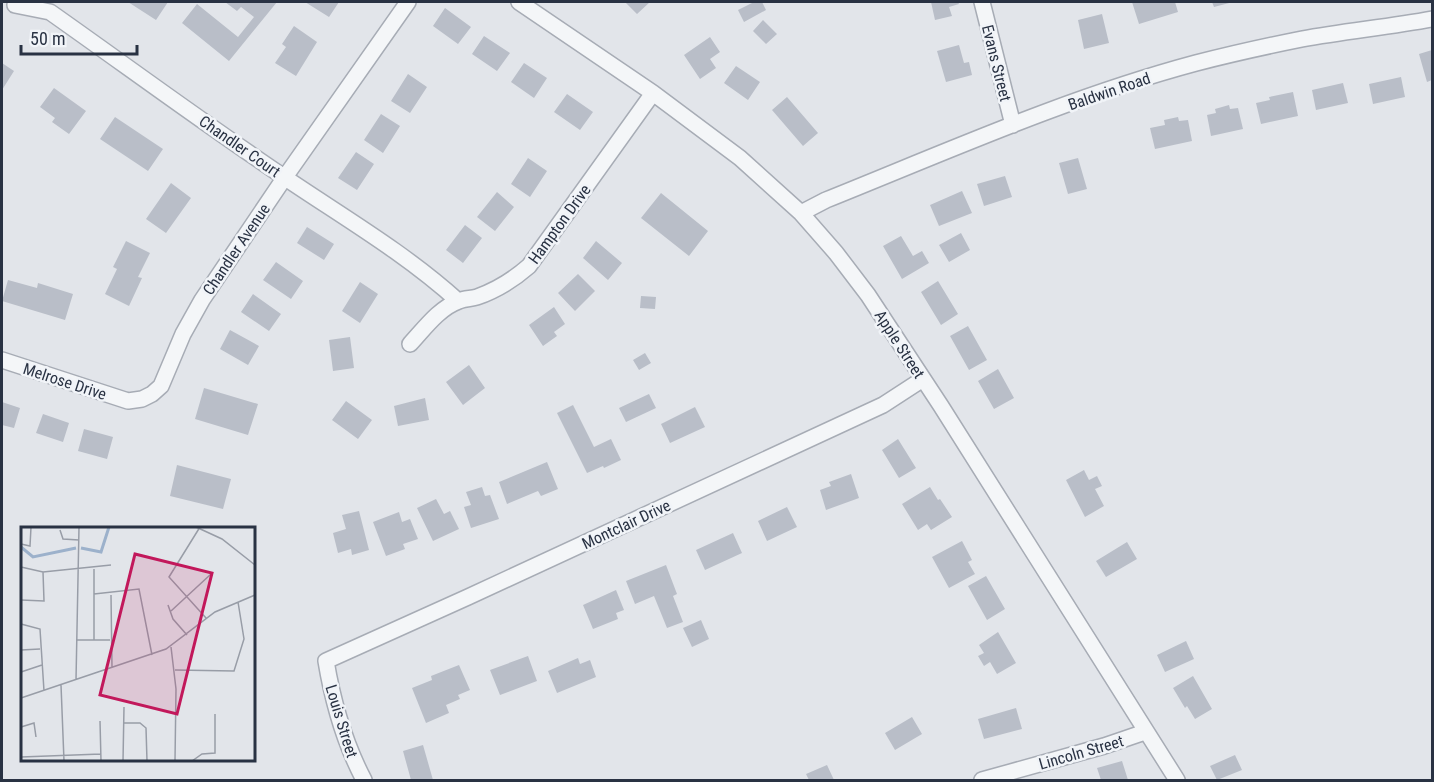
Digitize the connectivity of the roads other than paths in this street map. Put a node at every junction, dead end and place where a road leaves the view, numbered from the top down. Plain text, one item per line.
1 (408, 2) edge
2 (519, 2) edge
3 (982, 2) edge
4 (15, 5) dead end
5 (1432, 19) edge
6 (653, 93) junction
7 (1013, 125) junction
8 (285, 177) junction
9 (801, 213) junction
10 (458, 301) junction
11 (410, 344) dead end
12 (2, 360) edge
13 (923, 379) junction
14 (128, 400) joint
15 (326, 661) joint
16 (1145, 732) junction
17 (364, 780) edge
18 (982, 780) edge
19 (1177, 780) edge

1 - 8 street, Chandler Avenue
2 - 6 street, Apple Street
3 - 7 street, Evans Street
4 - 8 street, Chandler Court
5 - 7 street, Baldwin Road
6 - 9 street, Apple Street
6 - 10 street, Hampton Drive
7 - 9 street, Baldwin Road
8 - 10 street, Chandler Court
8 - 14 street, Chandler Avenue
9 - 13 street, Apple Street
10 - 11 street, Hampton Drive
12 - 14 street, Melrose Drive
13 - 15 street, Montclair Drive
13 - 16 street, Apple Street
15 - 17 street, Louis Street
16 - 18 street, Lincoln Street
16 - 19 street, Apple Street

